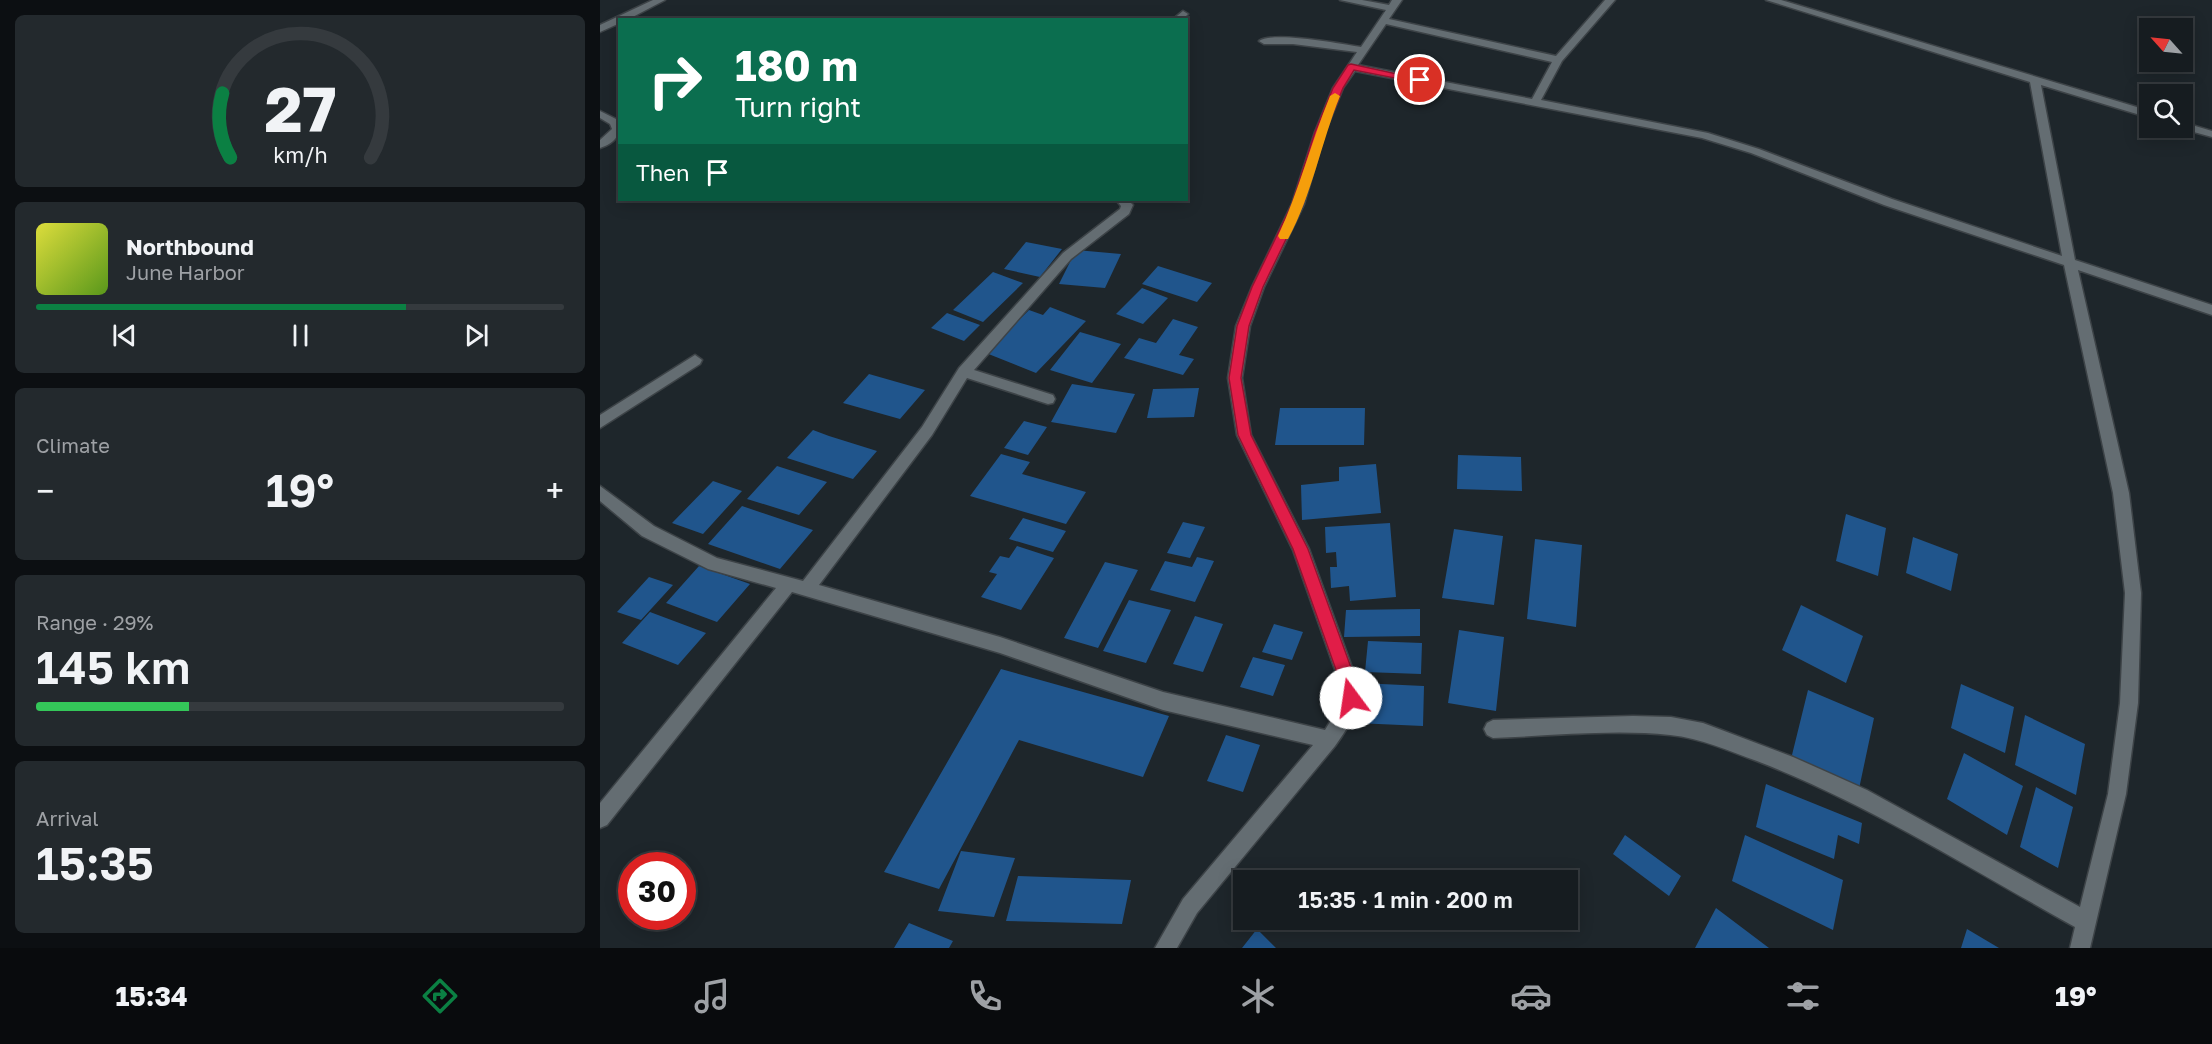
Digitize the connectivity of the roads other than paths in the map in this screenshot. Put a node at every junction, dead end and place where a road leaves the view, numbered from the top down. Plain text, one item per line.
1 (660, 0) edge
2 (1345, 0) edge
3 (1610, 0) edge
4 (1771, 0) edge
5 (1391, 9) edge
6 (623, 18) edge
7 (618, 20) edge
8 (600, 29) edge
9 (1264, 41) dead end
10 (1361, 50) junction
11 (1558, 60) junction
12 (1351, 67) junction
13 (2035, 81) junction
14 (1535, 102) junction
15 (2139, 112) edge
16 (600, 114) edge
17 (2193, 128) edge
18 (2212, 134) edge
19 (600, 145) edge
20 (1123, 201) edge
21 (2070, 264) junction
22 (2212, 310) edge
23 (695, 360) dead end
24 (964, 372) junction
25 (1048, 399) dead end
26 (600, 422) edge
27 (600, 492) edge
28 (789, 584) junction
29 (806, 589) junction
30 (1493, 729) dead end
31 (1329, 740) junction
32 (600, 818) edge
33 (2086, 922) junction
34 (1165, 948) edge
35 (2080, 948) edge

1 - 6 street
2 - 5 street
3 - 11 street
4 - 13 street
5 - 10 street
5 - 11 street
7 - 8 street
9 - 10 street
10 - 12 street
11 - 14 street
12 - 14 street
12 - 31 street
13 - 15 street
13 - 21 street
14 - 21 street
16 - 19 street
17 - 18 street
20 - 24 street
21 - 22 street
21 - 33 street
23 - 26 street
24 - 25 street
24 - 29 street
27 - 28 street
28 - 29 street
28 - 32 street
29 - 31 street
30 - 33 street
31 - 34 street
33 - 35 street

